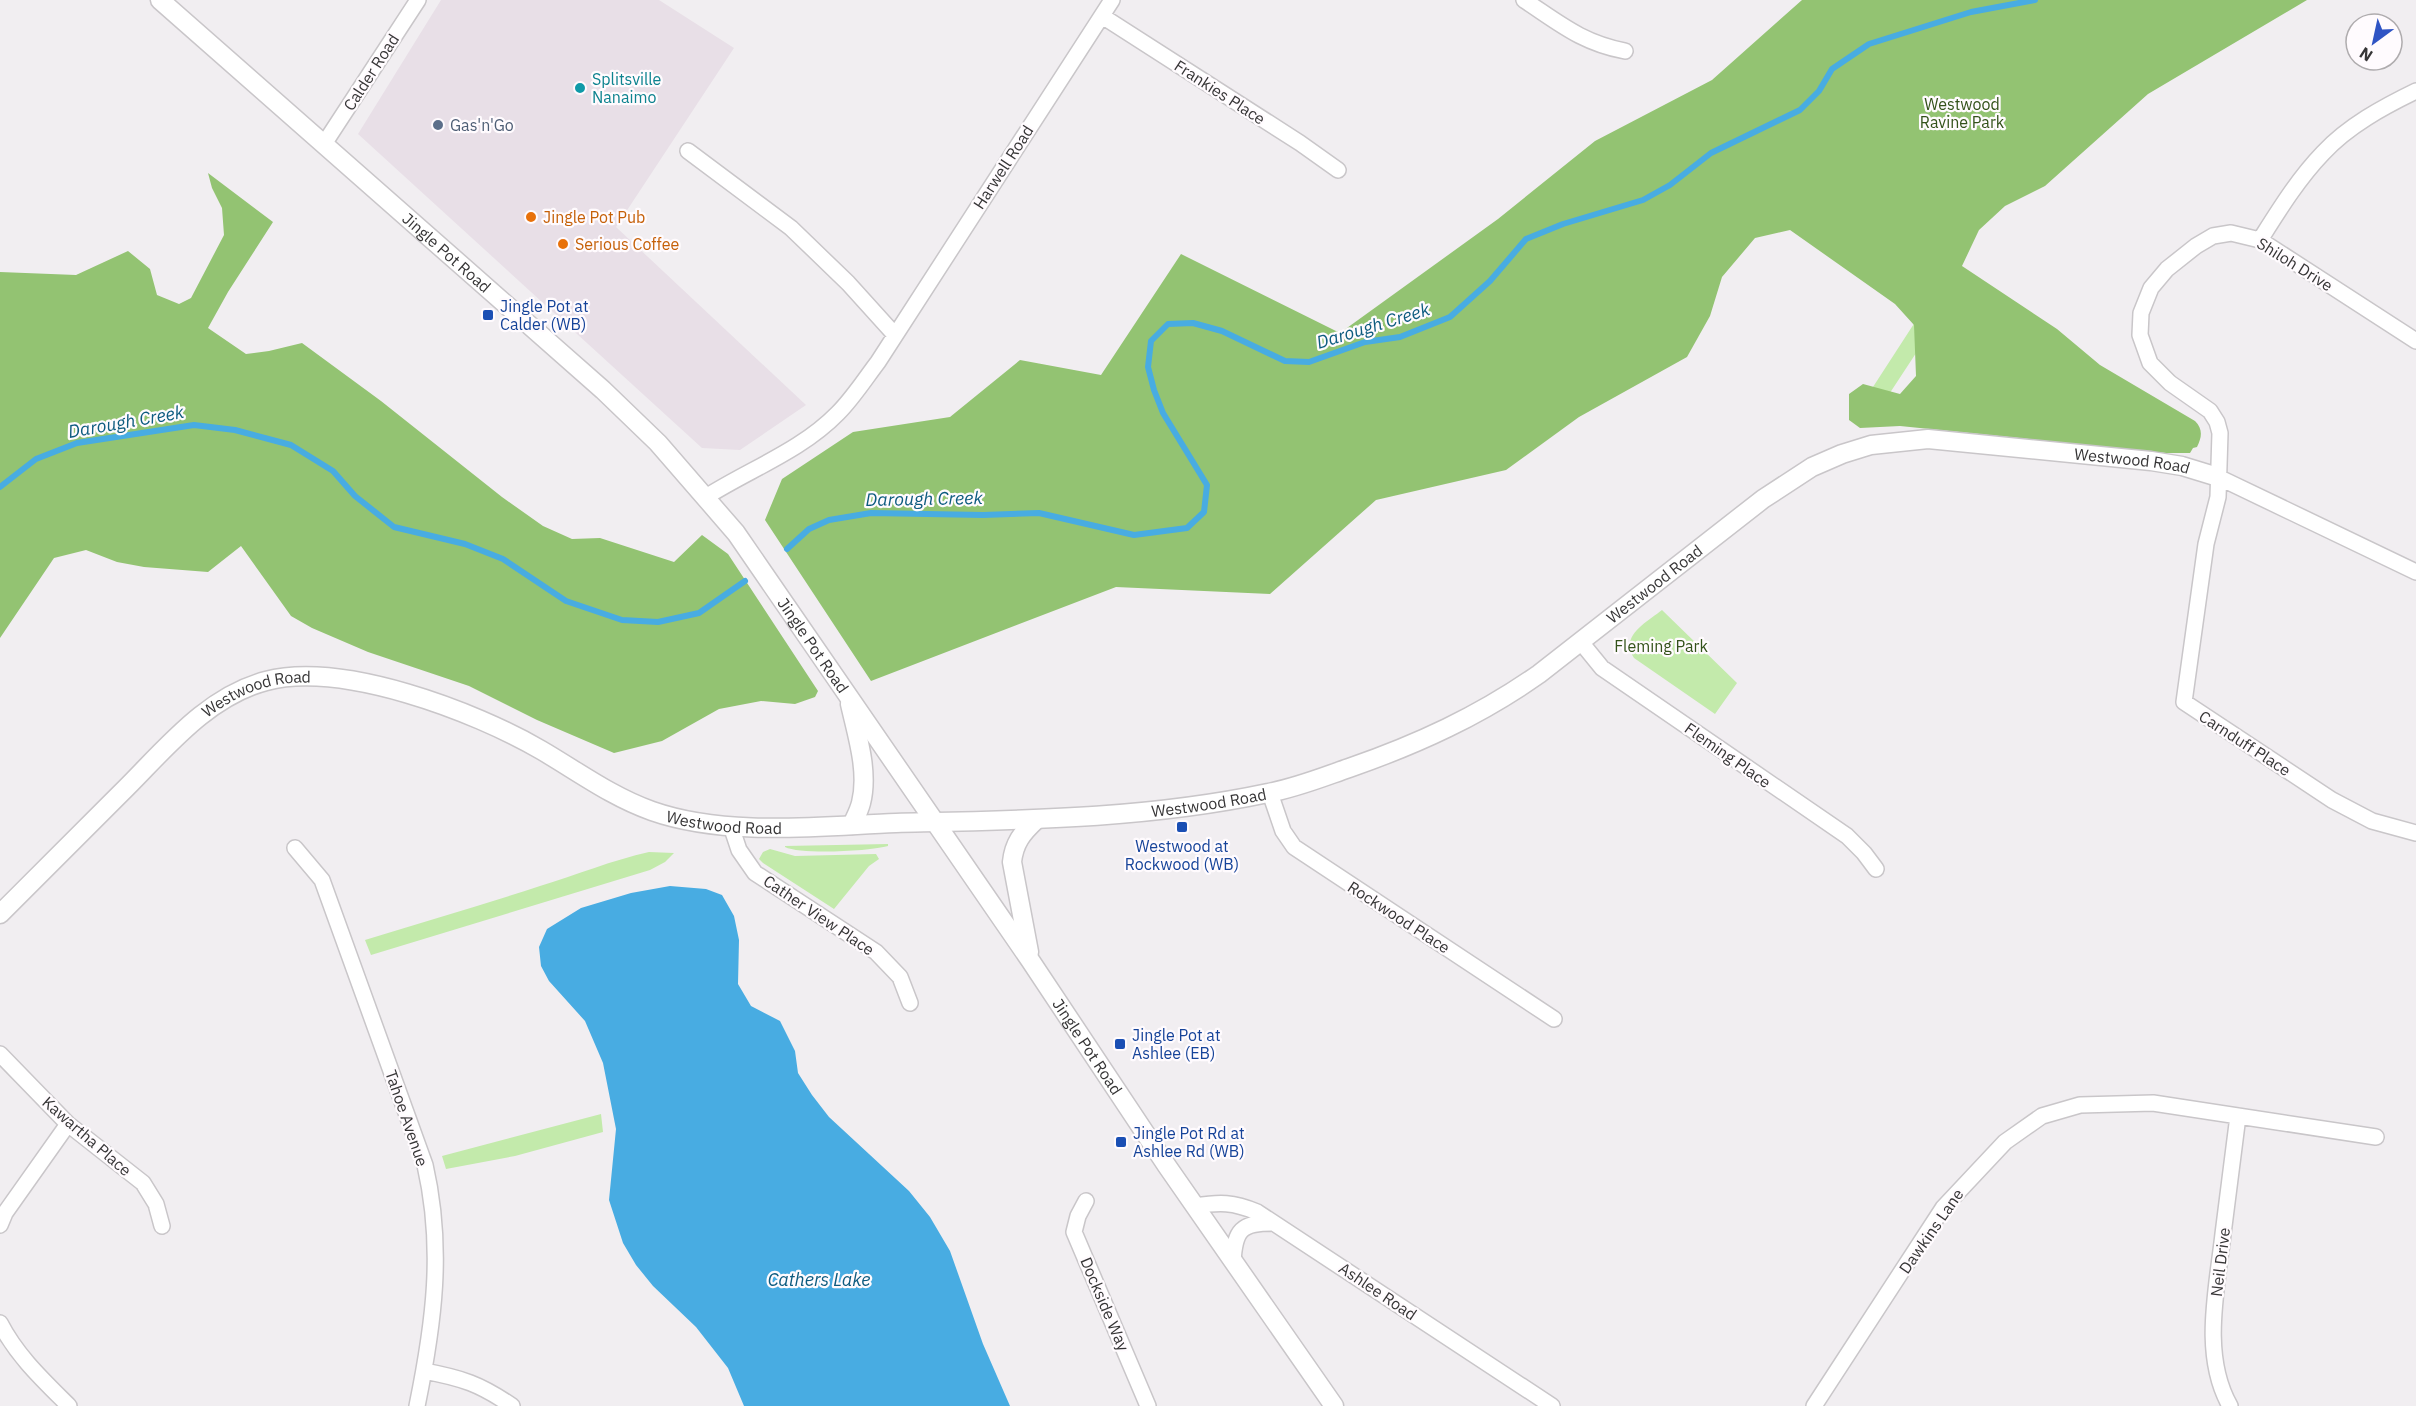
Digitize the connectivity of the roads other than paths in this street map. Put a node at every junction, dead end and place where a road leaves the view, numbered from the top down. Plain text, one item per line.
1 (160, 0) edge
2 (418, 0) edge
3 (1112, 0) edge
4 (1524, 0) edge
5 (1102, 16) junction
6 (1625, 51) dead end
7 (2416, 91) edge
8 (324, 144) junction
9 (688, 151) dead end
10 (1338, 170) dead end
11 (2260, 240) junction
12 (895, 335) junction
13 (2416, 341) edge
14 (2218, 477) junction
15 (706, 497) junction
16 (2416, 572) edge
17 (1580, 641) junction
18 (849, 697) junction
19 (1270, 793) junction
20 (1036, 820) junction
21 (936, 823) junction
22 (852, 825) junction
23 (731, 826) junction
24 (2416, 833) edge
25 (295, 848) dead end
26 (1876, 869) dead end
27 (0, 914) edge
28 (1030, 960) junction
29 (910, 1003) dead end
30 (1554, 1019) dead end
31 (0, 1054) edge
32 (2238, 1116) junction
33 (68, 1124) junction
34 (2376, 1137) dead end
35 (1086, 1201) dead end
36 (1195, 1206) junction
37 (1274, 1223) junction
38 (0, 1225) edge
39 (162, 1226) dead end
40 (1233, 1261) junction
41 (0, 1323) edge
42 (424, 1371) junction
43 (69, 1406) edge
44 (417, 1406) edge
45 (512, 1406) edge
46 (1148, 1406) edge
47 (1334, 1406) edge
48 (1552, 1406) edge
49 (1814, 1406) edge
50 (2230, 1406) edge

1 - 8 street, Jingle Pot Road
2 - 8 street, Calder Road
3 - 5 street, Harwell Road
4 - 6 street
5 - 10 street, Frankies Place
5 - 12 street, Harwell Road
7 - 11 street
8 - 15 street, Jingle Pot Road
9 - 12 street
11 - 13 street, Shiloh Drive
11 - 14 street, Shiloh Drive
12 - 15 street, Harwell Road
14 - 16 street, Westwood Road
14 - 17 street, Westwood Road
14 - 24 street, Carnduff Place
15 - 18 street, Jingle Pot Road
17 - 19 street, Westwood Road
17 - 26 street, Fleming Place
18 - 21 street, Jingle Pot Road
18 - 22 street
19 - 20 street, Westwood Road
19 - 30 street, Rockwood Place
20 - 21 street, Westwood Road
20 - 28 street
21 - 22 street, Westwood Road
21 - 28 street, Jingle Pot Road
22 - 23 street, Westwood Road
23 - 27 street, Westwood Road
23 - 29 street, Cather View Place
25 - 42 street, Tahoe Avenue
28 - 36 street, Jingle Pot Road
31 - 33 street, Kawartha Place
32 - 34 street, Dawkins Lane
32 - 49 street, Dawkins Lane
32 - 50 street, Neil Drive
33 - 38 street
33 - 39 street, Kawartha Place
35 - 46 street, Dockside Way
36 - 37 street, Ashlee Road
36 - 40 street, Jingle Pot Road
37 - 40 street
37 - 48 street, Ashlee Road
40 - 47 street, Jingle Pot Road
41 - 43 street
42 - 44 street, Tahoe Avenue
42 - 45 street

